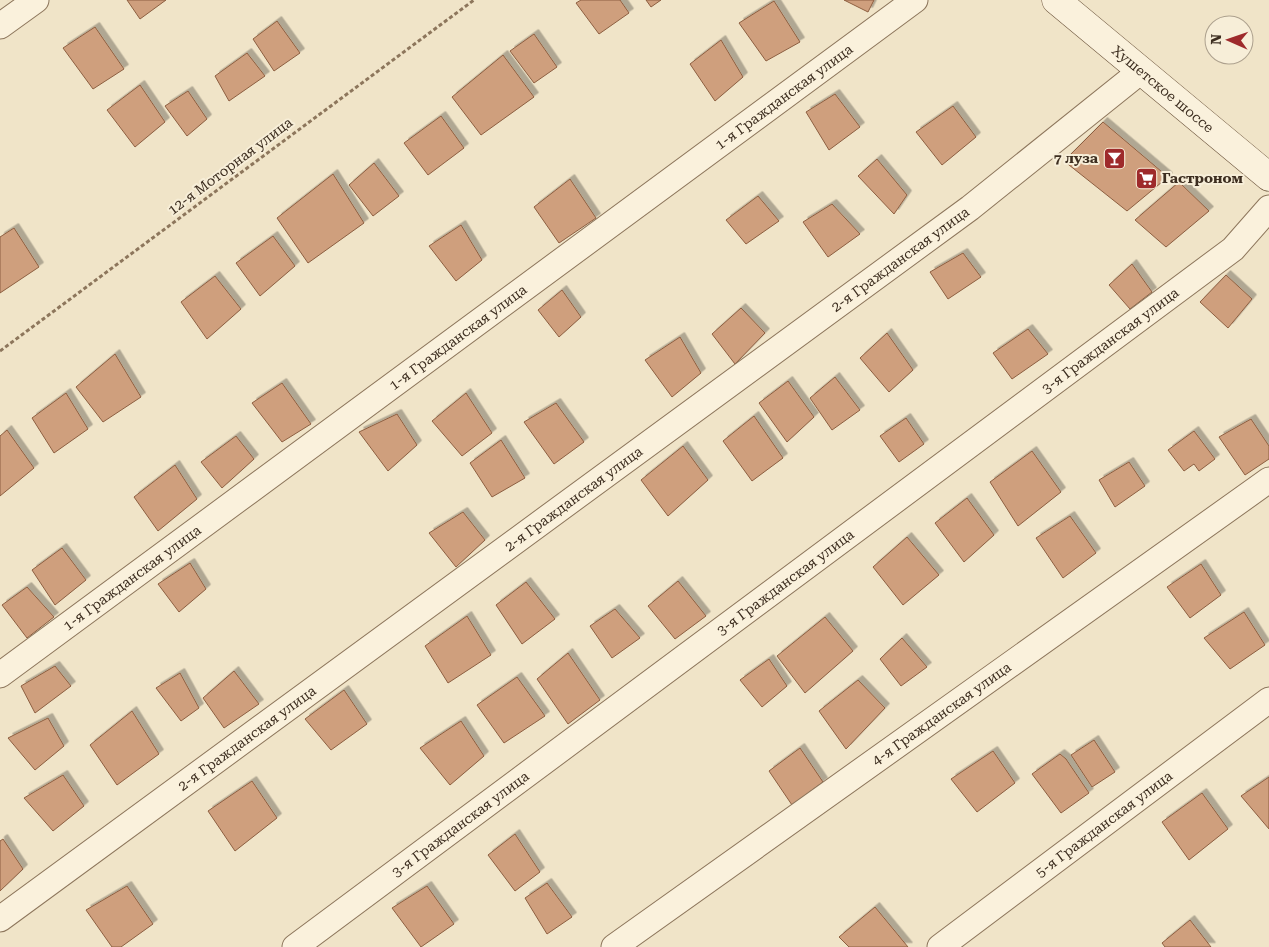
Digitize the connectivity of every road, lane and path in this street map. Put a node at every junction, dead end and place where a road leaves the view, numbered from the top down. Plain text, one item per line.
1 (36, 0) edge
2 (474, 0) edge
3 (915, 0) edge
4 (1056, 0) edge
5 (0, 26) edge
6 (1141, 71) junction
7 (1269, 177) edge
8 (1269, 208) edge
9 (0, 351) edge
10 (1269, 480) edge
11 (0, 675) edge
12 (1269, 700) edge
13 (0, 919) edge
14 (295, 947) edge
15 (614, 947) edge
16 (940, 947) edge

1 - 5 street
2 - 9 path, 12-я Моторная улица
3 - 11 street, 1-я Гражданская улица
4 - 6 main road, Хушетское шоссе
6 - 7 main road, Хушетское шоссе
6 - 13 street, 2-я Гражданская улица
8 - 14 street, 3-я Гражданская улица
10 - 15 street, 4-я Гражданская улица
12 - 16 street, 5-я Гражданская улица

